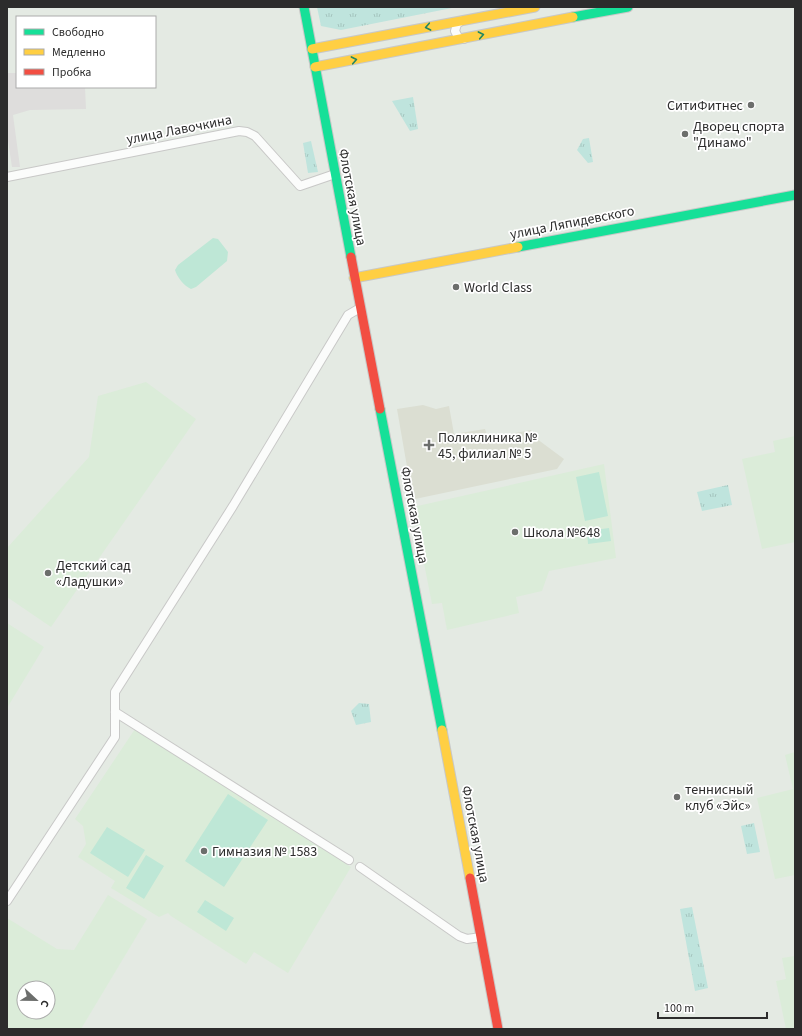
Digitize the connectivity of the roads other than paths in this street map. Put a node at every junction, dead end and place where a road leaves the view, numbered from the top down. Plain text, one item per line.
1 (304, 7) edge
2 (535, 7) edge
3 (628, 7) edge
4 (461, 21) junction
5 (464, 39) junction
6 (312, 49) junction
7 (315, 67) junction
8 (335, 174) junction
9 (7, 177) edge
10 (795, 195) edge
11 (354, 278) junction
12 (360, 308) junction
13 (115, 712) junction
14 (349, 860) dead end
15 (360, 867) dead end
16 (7, 901) edge
17 (481, 937) junction
18 (498, 1029) edge

1 - 6 main road, Флотская улица
2 - 4 main road
5 -> 3 main road
4 - 5 street
4 -> 6 main road
7 -> 5 main road
6 - 7 main road, Флотская улица
7 - 8 main road, Флотская улица
8 - 9 street, улица Лавочкина
8 - 11 main road, Флотская улица
10 - 11 main road, улица Ляпидевского
11 - 12 main road, Флотская улица
12 - 13 street
12 - 17 main road, Флотская улица
13 - 14 street
13 - 16 street
15 - 17 street
17 - 18 main road, Флотская улица

